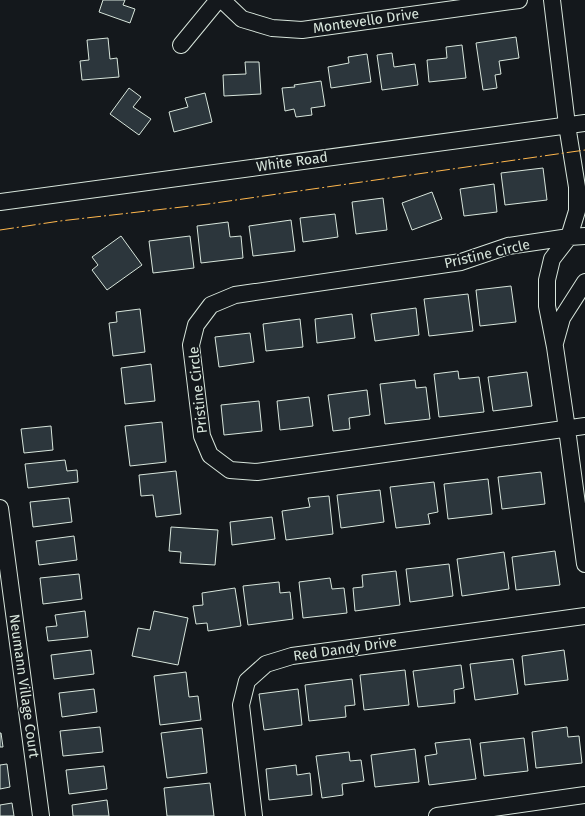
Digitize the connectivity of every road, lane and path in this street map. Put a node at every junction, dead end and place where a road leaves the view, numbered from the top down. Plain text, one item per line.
1 (218, 0) edge
2 (222, 0) edge
3 (519, 0) edge
4 (552, 0) edge
5 (181, 45) dead end
6 (585, 123) edge
7 (567, 126) junction
8 (0, 202) edge
9 (585, 236) edge
10 (569, 237) junction
11 (585, 282) edge
12 (554, 347) junction
13 (585, 426) edge
14 (567, 428) junction
15 (0, 508) edge
16 (585, 564) edge
17 (585, 616) edge
18 (585, 795) edge
19 (41, 816) edge
20 (254, 816) edge
21 (437, 816) edge

1 - 5 street
2 - 3 street, Montevello Drive
4 - 7 street
6 - 7 street, White Road
7 - 8 street, White Road
7 - 10 street
9 - 10 street, Pristine Circle
10 - 12 street
10 - 14 street, Pristine Circle
11 - 12 street
12 - 14 street
13 - 14 street, Pristine Circle
14 - 16 street
15 - 19 street, Neumann Village Court
17 - 20 street, Red Dandy Drive
18 - 21 street

